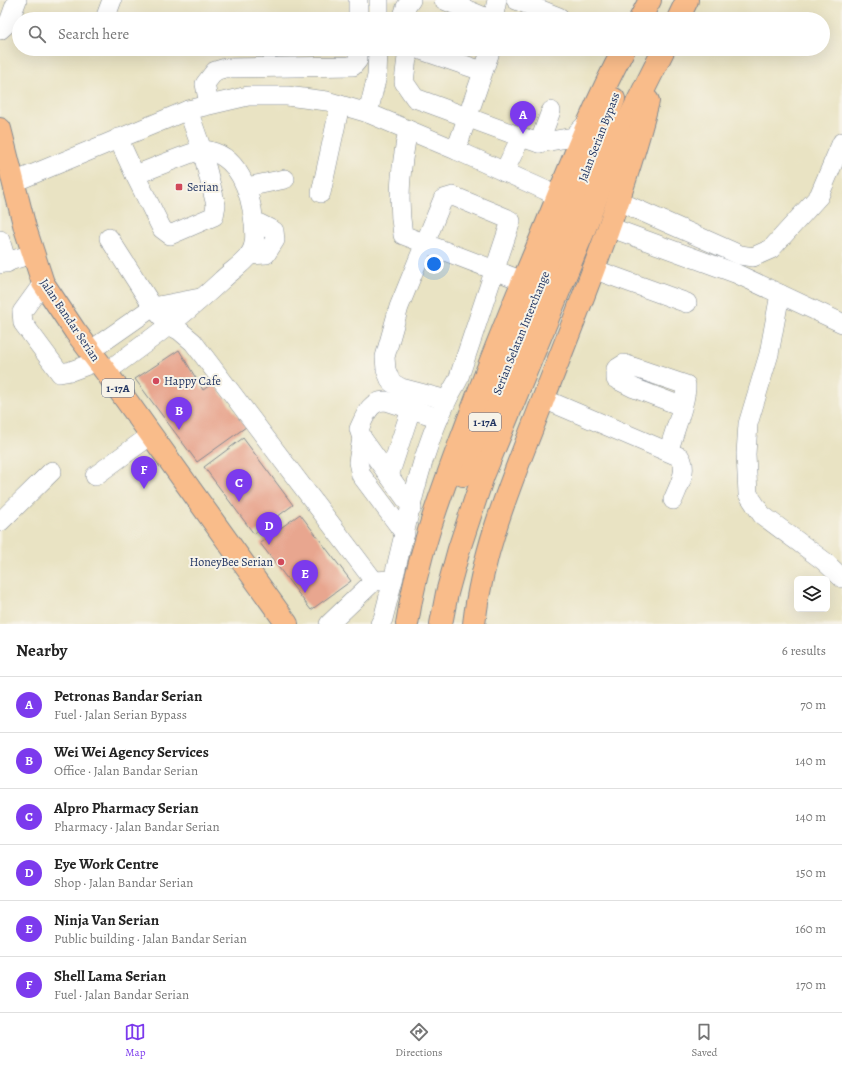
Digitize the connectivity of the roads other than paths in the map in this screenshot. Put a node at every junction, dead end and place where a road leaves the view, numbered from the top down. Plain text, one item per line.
1 (17, 0) edge
2 (358, 0) edge
3 (379, 0) edge
4 (411, 0) edge
5 (444, 0) edge
6 (497, 0) edge
7 (516, 0) edge
8 (650, 0) edge
9 (687, 0) edge
10 (13, 12) edge
11 (358, 12) edge
12 (379, 12) edge
13 (404, 12) edge
14 (472, 12) edge
15 (494, 12) edge
16 (546, 12) edge
17 (644, 12) edge
18 (646, 12) edge
19 (681, 12) edge
20 (12, 14) edge
21 (0, 30) edge
22 (358, 56) edge
23 (378, 56) edge
24 (407, 56) edge
25 (438, 56) edge
26 (488, 56) edge
27 (620, 56) edge
28 (631, 56) edge
29 (660, 56) edge
30 (660, 56) edge
31 (482, 71) junction
32 (209, 104) junction
33 (340, 105) junction
34 (188, 110) junction
35 (551, 111) dead end
36 (368, 113) junction
37 (468, 116) junction
38 (590, 120) junction
39 (0, 129) edge
40 (408, 130) junction
41 (521, 137) junction
42 (118, 138) junction
43 (842, 142) edge
44 (539, 144) junction
45 (202, 150) junction
46 (456, 150) junction
47 (504, 172) junction
48 (135, 175) junction
49 (285, 179) dead end
50 (14, 182) junction
51 (247, 187) junction
52 (321, 193) dead end
53 (558, 198) junction
54 (618, 201) junction
55 (609, 227) junction
56 (575, 228) junction
57 (109, 238) dead end
58 (0, 240) edge
59 (425, 245) junction
60 (32, 254) junction
61 (3, 263) edge
62 (593, 269) junction
63 (494, 270) junction
64 (523, 280) junction
65 (43, 283) junction
66 (780, 294) junction
67 (204, 297) junction
68 (687, 303) dead end
69 (153, 308) junction
70 (842, 323) edge
71 (169, 326) junction
72 (98, 362) junction
73 (458, 380) junction
74 (482, 384) junction
75 (544, 399) junction
76 (446, 400) junction
77 (681, 406) dead end
78 (411, 409) junction
79 (439, 418) junction
80 (151, 435) junction
81 (362, 438) junction
82 (669, 450) junction
83 (52, 470) dead end
84 (95, 476) dead end
85 (389, 476) junction
86 (674, 500) dead end
87 (412, 508) junction
88 (0, 522) edge
89 (405, 534) junction
90 (842, 578) edge
91 (393, 580) junction
92 (374, 581) junction
93 (287, 624) edge
94 (329, 624) edge
95 (380, 624) edge
96 (407, 624) edge
97 (420, 624) edge
98 (441, 624) edge
99 (474, 624) edge

1 - 10 street
2 - 11 street
3 - 12 street
4 - 13 street
5 - 14 street
6 - 15 street
7 - 16 street
8 - 17 main road
8 - 18 main road
9 - 19 main road
20 - 21 street
22 - 32 street
23 - 36 street
24 - 37 street
25 - 31 street
26 - 31 street
27 - 38 main road
28 - 56 main road, Jalan Serian Bypass / 1-17A
29 - 56 main road, 1-17A
30 - 54 main road
31 - 37 street
32 - 33 street
32 - 34 street
33 - 36 street
33 - 52 street
34 - 42 street
34 - 45 street
35 - 44 street
36 - 40 street
37 - 41 street
37 - 46 street
38 - 44 street
38 - 53 main road
39 - 50 main road, Jalan Bandar Serian / 1-17A
40 - 46 street
40 - 59 street
41 - 44 street
41 - 47 street
42 - 48 street
42 - 50 street
43 - 54 street
45 - 48 street
45 - 48 street
45 - 51 street
46 - 47 street
47 - 53 street
49 - 51 street
50 - 60 main road, Jalan Bandar Serian / 1-17A
51 - 67 street
53 - 64 main road
54 - 55 main road
55 - 62 main road
55 - 66 street
56 - 97 main road, Serian Selatan Interchange / 1-17A
56 - 98 main road, Serian Selatan Interchange / 1-17A
57 - 69 street
58 - 61 street
59 - 63 street
59 - 63 street
59 - 76 street
60 - 61 street
60 - 65 main road, Jalan Bandar Serian / 1-17A
62 - 68 street
62 - 75 main road
63 - 64 street
63 - 73 street
64 - 74 main road
65 - 72 main road, Jalan Bandar Serian / 1-17A
65 - 72 street
66 - 70 street
66 - 90 street
67 - 69 street
67 - 71 street
69 - 71 street
69 - 72 street
71 - 72 street
71 - 92 street
72 - 80 main road, Jalan Bandar Serian / 1-17A
73 - 74 street
73 - 76 street
74 - 96 main road
75 - 82 street
75 - 99 main road
76 - 79 street
77 - 82 street
78 - 79 street
78 - 81 street
78 - 85 street
79 - 87 street
80 - 84 street
80 - 93 main road, Jalan Bandar Serian / 1-17A
81 - 85 street
81 - 89 street
82 - 86 street
83 - 88 street
85 - 87 street
87 - 89 street
89 - 91 street
91 - 92 street
91 - 95 street
92 - 94 street

